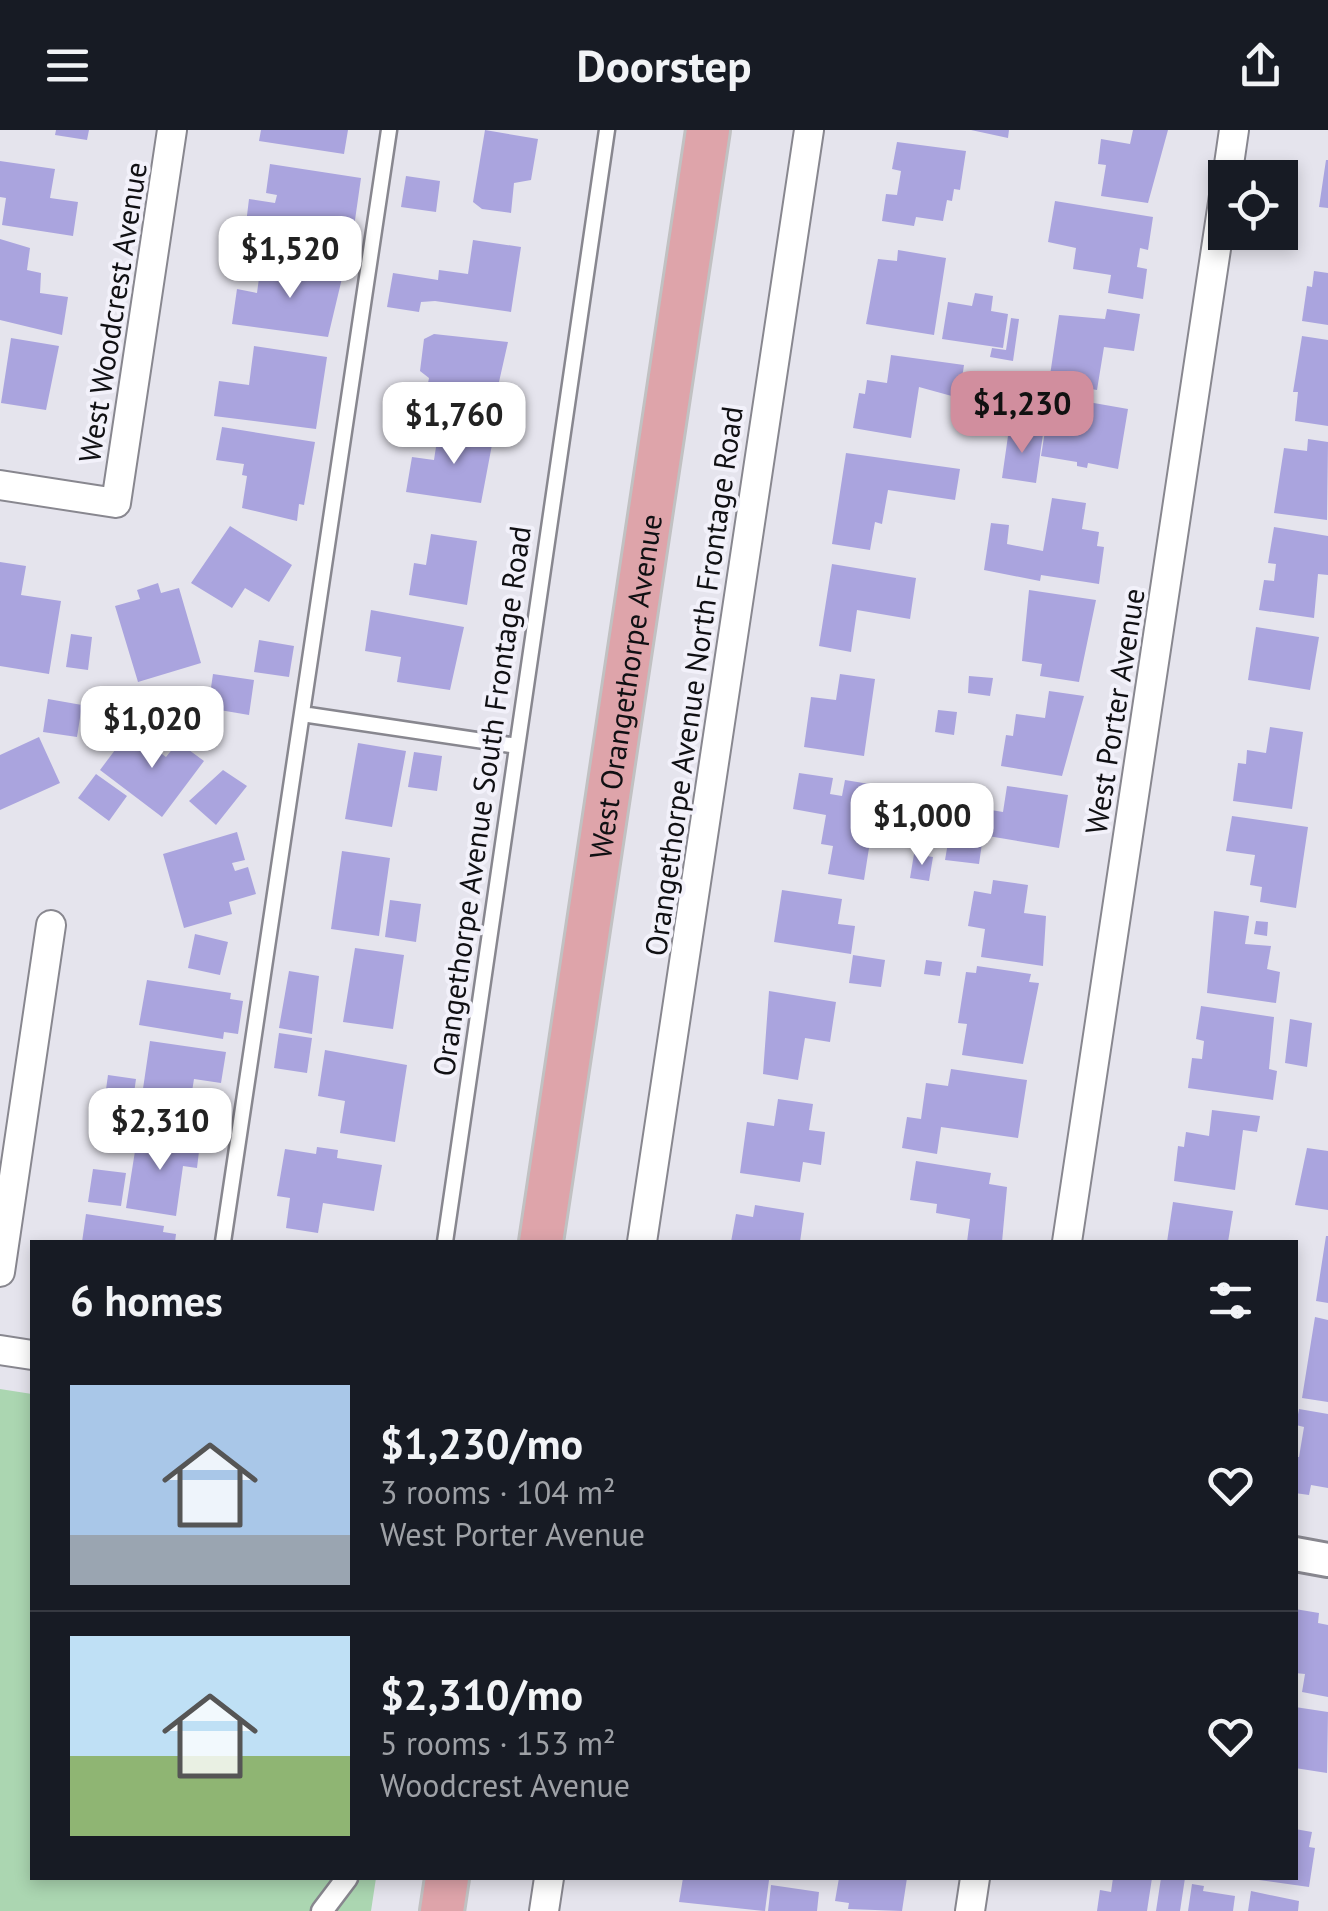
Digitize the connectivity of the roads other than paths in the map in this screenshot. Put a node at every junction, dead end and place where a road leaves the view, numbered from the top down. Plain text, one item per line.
1 (172, 130) edge
2 (389, 130) edge
3 (607, 130) edge
4 (708, 130) edge
5 (808, 130) edge
6 (1234, 130) edge
7 (1230, 160) edge
8 (1216, 250) edge
9 (0, 485) edge
10 (302, 714) junction
11 (517, 746) junction
12 (51, 924) dead end
13 (223, 1240) edge
14 (445, 1240) edge
15 (541, 1240) edge
16 (642, 1240) edge
17 (1067, 1240) edge
18 (0, 1272) edge
19 (0, 1350) edge
20 (30, 1354) edge
21 (1298, 1555) edge
22 (1328, 1560) edge
23 (345, 1880) edge
24 (447, 1880) edge
25 (549, 1880) edge
26 (975, 1880) edge
27 (322, 1911) edge
28 (442, 1911) edge
29 (544, 1911) edge
30 (970, 1911) edge

1 - 9 street, West Woodcrest Avenue
2 - 10 lane
3 - 11 lane, Orangethorpe Avenue South Frontage Road
4 - 15 main road, West Orangethorpe Avenue
5 - 16 street, Orangethorpe Avenue North Frontage Road
6 - 7 street
8 - 17 street, West Porter Avenue
10 - 11 lane
10 - 13 lane
11 - 14 lane, Orangethorpe Avenue South Frontage Road
12 - 18 street
19 - 20 street
21 - 22 street
23 - 27 street
24 - 28 main road
25 - 29 street
26 - 30 street

